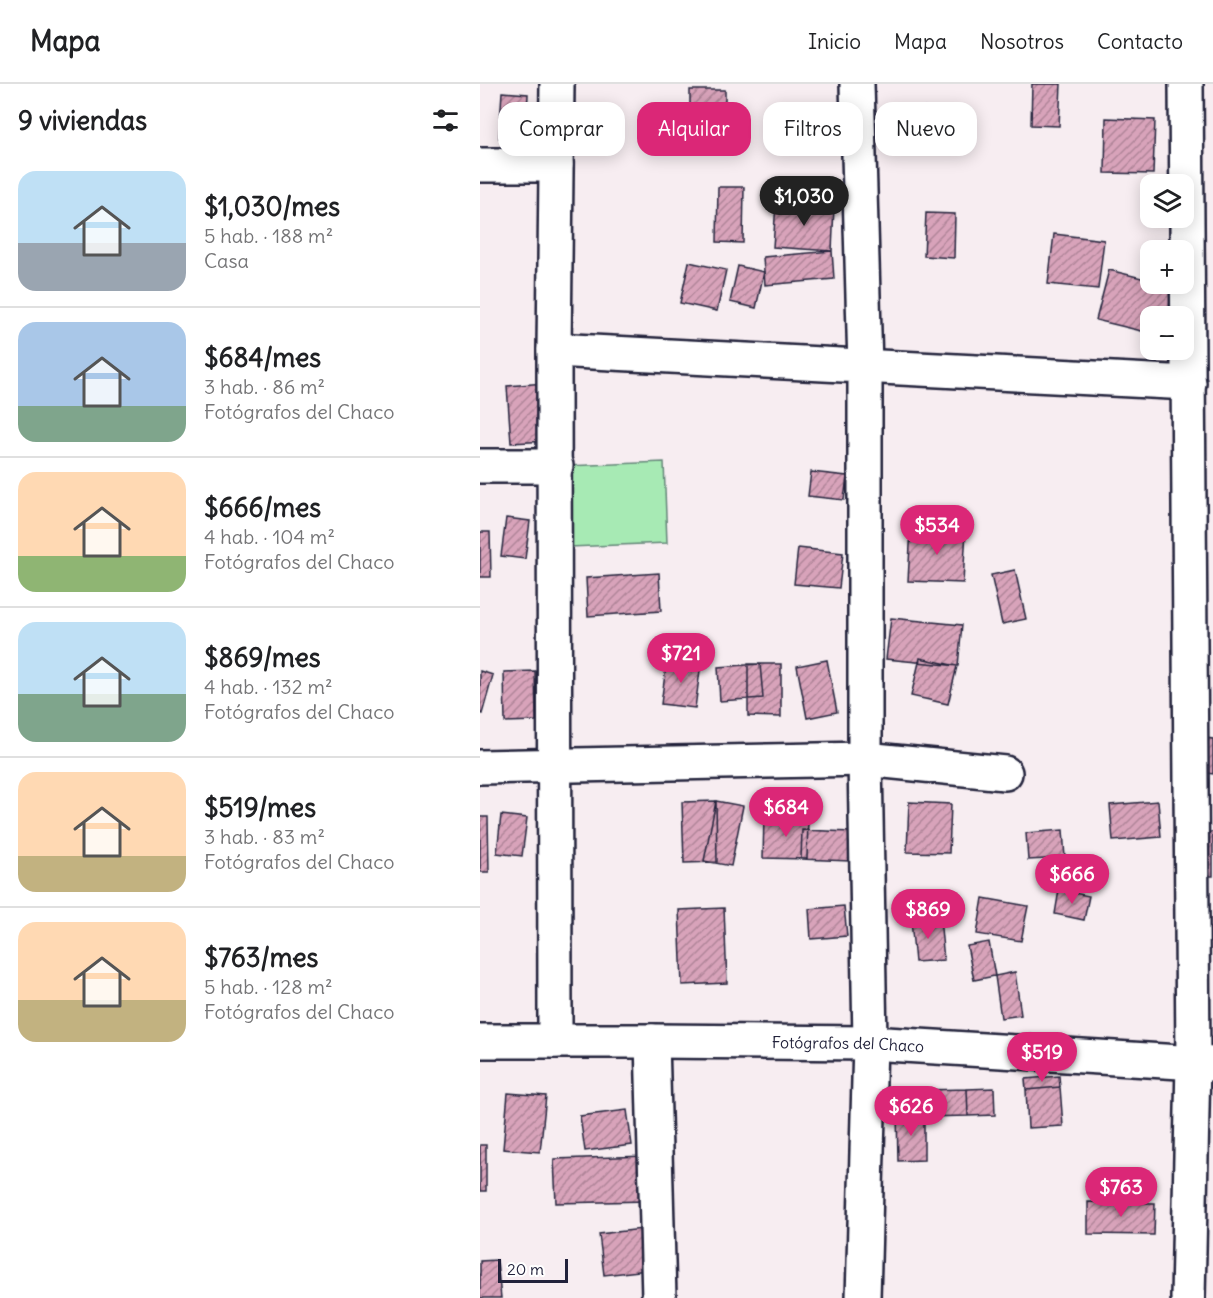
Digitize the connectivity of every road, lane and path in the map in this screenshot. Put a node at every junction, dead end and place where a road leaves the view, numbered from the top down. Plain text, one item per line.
1 (557, 84) edge
2 (857, 84) edge
3 (1186, 84) edge
4 (480, 165) edge
5 (556, 165) junction
6 (554, 350) junction
7 (865, 367) junction
8 (1189, 383) junction
9 (480, 466) edge
10 (556, 466) junction
11 (865, 759) junction
12 (554, 765) junction
13 (480, 767) edge
14 (1005, 773) dead end
15 (480, 1041) edge
16 (555, 1041) junction
17 (652, 1041) junction
18 (870, 1043) junction
19 (1203, 1063) edge
20 (658, 1298) edge
21 (863, 1298) edge
22 (1188, 1298) edge

1 - 5 street
2 - 7 street
3 - 8 street
4 - 5 street
5 - 6 street
6 - 7 street
6 - 10 street
7 - 8 street
7 - 11 street
8 - 19 street
9 - 10 street
10 - 12 street
11 - 12 street
11 - 14 street
11 - 18 street
12 - 13 street
12 - 16 street
15 - 16 street, Fotógrafos del Chaco
16 - 17 street, Fotógrafos del Chaco
17 - 18 street, Fotógrafos del Chaco
17 - 20 street
18 - 19 street, Fotógrafos del Chaco
18 - 21 street
19 - 22 street

